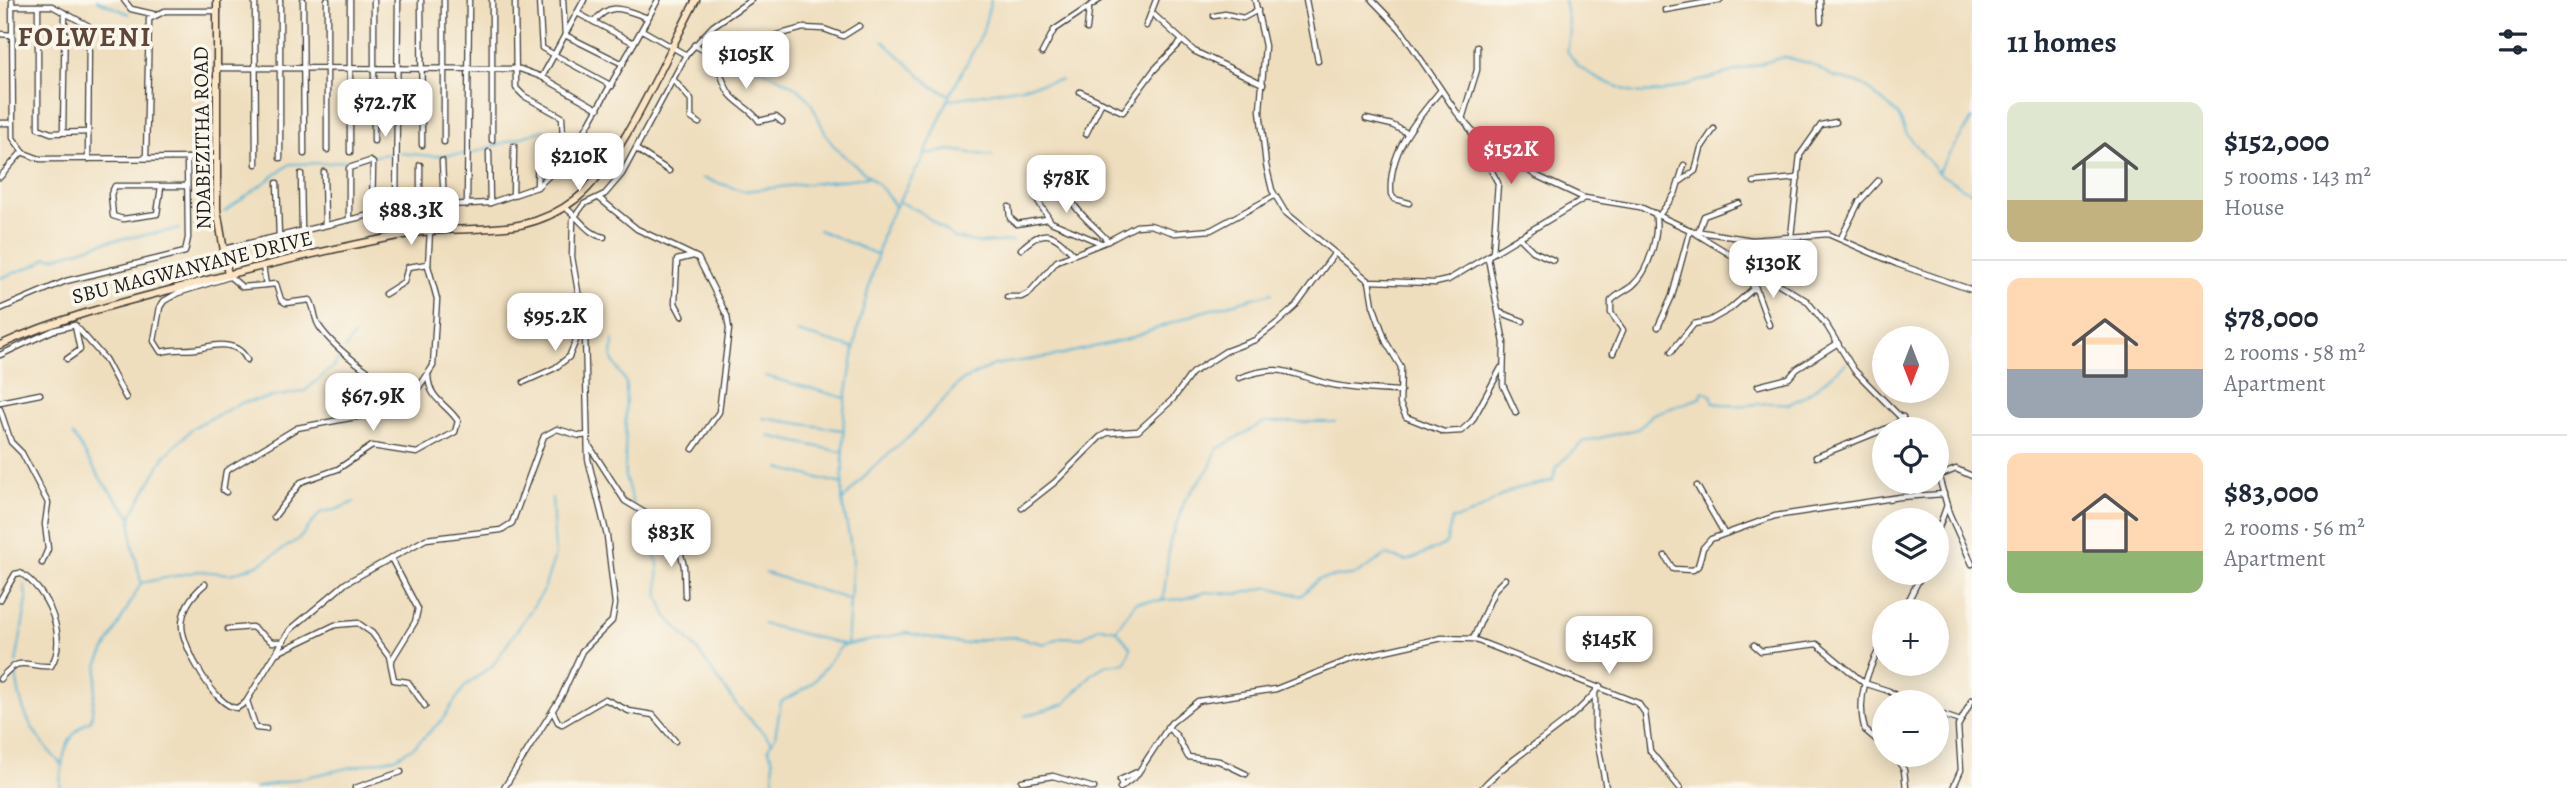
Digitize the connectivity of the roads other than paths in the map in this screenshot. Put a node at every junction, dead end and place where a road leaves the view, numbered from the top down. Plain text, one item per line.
1 (124, 0) edge
2 (218, 0) edge
3 (255, 0) edge
4 (280, 0) edge
5 (303, 0) edge
6 (327, 0) edge
7 (351, 0) edge
8 (374, 0) edge
9 (398, 0) edge
10 (421, 0) edge
11 (444, 0) edge
12 (469, 0) edge
13 (492, 0) edge
14 (515, 0) edge
15 (539, 0) edge
16 (563, 0) edge
17 (584, 0) edge
18 (658, 0) edge
19 (696, 0) edge
20 (751, 0) edge
21 (1099, 0) edge
22 (1156, 0) edge
23 (1255, 0) edge
24 (1306, 0) edge
25 (1372, 0) edge
26 (1720, 0) edge
27 (1820, 0) edge
28 (12, 3) edge
29 (38, 6) junction
30 (1090, 8) junction
31 (1258, 10) junction
32 (1665, 10) dead end
33 (218, 11) junction
34 (65, 13) junction
35 (577, 13) junction
36 (1152, 13) junction
37 (153, 15) junction
38 (1214, 16) dead end
39 (648, 18) junction
40 (1821, 21) dead end
41 (594, 22) junction
42 (859, 26) dead end
43 (1146, 26) dead end
44 (1087, 29) dead end
45 (642, 30) junction
46 (0, 34) edge
47 (12, 34) junction
48 (565, 35) junction
49 (1182, 41) junction
50 (634, 43) junction
51 (694, 45) junction
52 (670, 47) junction
53 (1477, 47) dead end
54 (707, 52) junction
55 (1042, 53) dead end
56 (554, 54) junction
57 (685, 55) junction
58 (1318, 61) dead end
59 (623, 64) junction
60 (218, 68) junction
61 (254, 69) junction
62 (280, 69) junction
63 (303, 69) junction
64 (327, 69) junction
65 (351, 69) junction
66 (374, 69) junction
67 (399, 69) junction
68 (421, 69) junction
69 (444, 69) junction
70 (468, 69) junction
71 (492, 69) junction
72 (516, 69) junction
73 (542, 77) junction
74 (673, 79) junction
75 (1263, 84) junction
76 (612, 86) junction
77 (1440, 90) junction
78 (1080, 92) dead end
79 (1102, 102) junction
80 (598, 109) junction
81 (1366, 119) dead end
82 (1462, 119) junction
83 (782, 122) dead end
84 (1836, 122) dead end
85 (0, 123) edge
86 (12, 123) junction
87 (699, 123) dead end
88 (1468, 127) junction
89 (1714, 129) dead end
90 (63, 131) junction
91 (88, 132) junction
92 (1407, 133) junction
93 (1086, 134) dead end
94 (492, 140) dead end
95 (374, 141) dead end
96 (444, 142) dead end
97 (538, 144) dead end
98 (422, 145) dead end
99 (514, 146) dead end
100 (636, 149) junction
101 (327, 150) dead end
102 (22, 152) junction
103 (350, 152) dead end
104 (489, 152) dead end
105 (304, 154) dead end
106 (146, 158) junction
107 (187, 158) junction
108 (217, 158) junction
109 (280, 158) dead end
110 (88, 159) junction
111 (442, 161) dead end
112 (564, 162) junction
113 (1069, 162) dead end
114 (256, 164) dead end
115 (420, 165) dead end
116 (1684, 165) dead end
117 (669, 171) dead end
118 (324, 172) dead end
119 (301, 174) dead end
120 (1042, 175) dead end
121 (0, 177) edge
122 (1799, 177) junction
123 (1681, 181) junction
124 (1878, 181) dead end
125 (1754, 182) dead end
126 (277, 183) dead end
127 (187, 186) junction
128 (161, 187) junction
129 (537, 187) junction
130 (513, 196) junction
131 (1274, 196) junction
132 (599, 198) junction
133 (1585, 198) junction
134 (1409, 202) dead end
135 (490, 203) junction
136 (1740, 204) dead end
137 (420, 205) junction
138 (444, 205) junction
139 (467, 205) junction
140 (564, 207) junction
141 (1009, 207) dead end
142 (396, 210) junction
143 (1658, 213) junction
144 (372, 214) junction
145 (575, 214) junction
146 (1047, 219) junction
147 (349, 220) junction
148 (325, 225) junction
149 (302, 230) junction
150 (430, 231) junction
151 (1693, 231) junction
152 (279, 236) junction
153 (1790, 236) junction
154 (604, 237) dead end
155 (1519, 237) junction
156 (1841, 238) junction
157 (1108, 241) junction
158 (1102, 243) junction
159 (223, 249) junction
160 (1021, 249) dead end
161 (1073, 254) junction
162 (1334, 254) junction
163 (694, 255) junction
164 (1490, 256) junction
165 (1553, 260) dead end
166 (428, 264) junction
167 (263, 267) junction
168 (1751, 269) junction
169 (228, 276) junction
170 (1369, 281) junction
171 (1754, 284) junction
172 (267, 285) junction
173 (177, 290) junction
174 (1972, 290) edge
175 (385, 294) dead end
176 (1007, 297) dead end
177 (0, 309) edge
178 (1499, 312) junction
179 (682, 316) dead end
180 (584, 320) junction
181 (1523, 321) dead end
182 (75, 325) junction
183 (1769, 325) dead end
184 (1658, 327) dead end
185 (10, 340) junction
186 (1838, 343) junction
187 (0, 345) edge
188 (15, 348) junction
189 (1671, 352) dead end
190 (1613, 353) dead end
191 (0, 355) edge
192 (67, 359) dead end
193 (247, 359) dead end
194 (1502, 368) junction
195 (428, 374) junction
196 (1239, 378) dead end
197 (524, 382) dead end
198 (1758, 386) dead end
199 (1401, 391) junction
200 (414, 393) junction
201 (40, 394) dead end
202 (126, 398) dead end
203 (0, 402) edge
204 (0, 409) edge
205 (1516, 413) dead end
206 (1903, 417) edge
207 (1872, 434) edge
208 (587, 435) junction
209 (588, 443) junction
210 (693, 449) dead end
211 (1816, 457) dead end
212 (1949, 471) edge
213 (1972, 476) edge
214 (1697, 486) dead end
215 (226, 492) dead end
216 (1944, 494) joint
217 (1947, 505) junction
218 (1022, 508) dead end
219 (1946, 508) edge
220 (274, 517) dead end
221 (1724, 533) junction
222 (677, 539) junction
223 (701, 544) dead end
224 (1665, 556) dead end
225 (391, 558) junction
226 (42, 563) dead end
227 (1972, 564) edge
228 (1506, 579) dead end
229 (205, 584) dead end
230 (685, 596) dead end
231 (0, 600) edge
232 (228, 629) dead end
233 (1473, 639) junction
234 (283, 642) junction
235 (1754, 645) dead end
236 (276, 653) junction
237 (391, 662) junction
238 (1872, 666) edge
239 (0, 679) edge
240 (1864, 682) junction
241 (1600, 686) junction
242 (1886, 690) edge
243 (1595, 693) junction
244 (247, 700) junction
245 (1972, 700) edge
246 (425, 706) dead end
247 (552, 711) junction
248 (1949, 717) edge
249 (1960, 721) junction
250 (1167, 727) junction
251 (266, 729) dead end
252 (1872, 737) edge
253 (676, 741) dead end
254 (1902, 767) edge
255 (401, 772) dead end
256 (1246, 774) dead end
257 (1022, 781) dead end
258 (355, 788) edge
259 (504, 788) edge
260 (1094, 788) edge
261 (1121, 788) edge
262 (1482, 788) edge
263 (1606, 788) edge
264 (1680, 788) edge
265 (1906, 788) edge
266 (1953, 788) edge

1 - 37 street
2 - 33 main road, NDABEZITHA ROAD
3 - 61 street
4 - 62 street
5 - 63 street
6 - 64 street
7 - 65 street
8 - 66 street
9 - 67 street
10 - 68 street
11 - 69 street
12 - 70 street
13 - 71 street
14 - 72 street
15 - 56 street
16 - 48 street
17 - 35 street
18 - 39 street
19 - 52 main road, SBU MAGWANYANE DRIVE
20 - 51 street
21 - 30 street
22 - 36 street
23 - 31 street
24 - 58 street
25 - 77 street
26 - 32 street
27 - 40 street
28 - 29 street
28 - 47 street
29 - 34 street
29 - 90 street
30 - 44 street
30 - 55 street
31 - 38 street
31 - 75 street
33 - 37 street
33 - 60 main road, NDABEZITHA ROAD
34 - 90 street
34 - 91 street
35 - 41 street
35 - 48 street
36 - 43 street
36 - 49 street
37 - 106 street
39 - 41 street
39 - 45 street
41 - 50 street
42 - 54 street
45 - 50 street
45 - 52 street
46 - 47 street
47 - 86 street
48 - 56 street
48 - 59 street
49 - 75 street
49 - 79 street
50 - 59 street
51 - 54 street
51 - 57 street
52 - 57 street
52 - 140 main road, SBU MAGWANYANE DRIVE
53 - 82 street
54 - 83 street
56 - 73 street
56 - 76 street
57 - 74 street
59 - 76 street
60 - 61 street
60 - 108 main road, NDABEZITHA ROAD
61 - 62 street
61 - 114 street
62 - 63 street
62 - 109 street
63 - 64 street
63 - 105 street
64 - 65 street
64 - 101 street
65 - 66 street
65 - 103 street
66 - 67 street
66 - 95 street
67 - 68 street
67 - 142 street
68 - 69 street
68 - 98 street
69 - 70 street
69 - 96 street
70 - 71 street
70 - 139 street
71 - 72 street
71 - 94 street
72 - 73 street
72 - 112 street
73 - 80 street
74 - 87 street
74 - 100 street
75 - 131 street
76 - 80 street
77 - 82 street
77 - 92 street
78 - 79 street
79 - 93 street
80 - 112 street
81 - 92 street
82 - 88 street
84 - 122 street
85 - 86 street
86 - 102 street
88 - 133 street
88 - 164 street
89 - 123 street
90 - 91 street
91 - 110 street
92 - 134 street
97 - 129 street
99 - 130 street
100 - 117 street
100 - 132 street
102 - 110 street
102 - 121 street
104 - 135 street
106 - 107 street
106 - 110 street
107 - 108 street
107 - 127 street
108 - 159 main road, NDABEZITHA ROAD
111 - 138 street
112 - 129 street
113 - 157 street
115 - 137 street
116 - 123 street
118 - 148 street
119 - 149 street
120 - 146 street
122 - 125 street
122 - 153 street
123 - 143 street
124 - 156 street
126 - 152 street
127 - 128 street
127 - 177 street
128 - 128 street
129 - 130 street
130 - 135 street
131 - 157 street
131 - 162 street
132 - 145 street
132 - 163 street
133 - 143 street
133 - 155 street
135 - 139 street
136 - 151 street
137 - 138 street
137 - 142 street
138 - 139 street
140 - 145 street
140 - 150 main road, SBU MAGWANYANE DRIVE
141 - 146 street
142 - 144 street
143 - 151 street
143 - 190 street
144 - 147 street
144 - 147 street
145 - 154 street
145 - 180 street
146 - 158 street
147 - 148 street
148 - 149 street
149 - 152 street
150 - 166 street
150 - 167 main road, SBU MAGWANYANE DRIVE
151 - 153 street
151 - 168 street
151 - 184 street
152 - 159 street
153 - 156 street
155 - 164 street
155 - 165 street
156 - 174 street
157 - 158 street
158 - 161 street
159 - 169 main road, NDABEZITHA ROAD
160 - 161 street
161 - 176 street
162 - 170 street
162 - 218 street
163 - 179 street
163 - 210 street
164 - 170 street
164 - 178 street
166 - 175 street
166 - 195 street
167 - 169 main road, SBU MAGWANYANE DRIVE
167 - 172 street
168 - 171 street
168 - 186 street
169 - 172 street
169 - 173 main road, SBU MAGWANYANE DRIVE
170 - 199 street
171 - 183 street
171 - 189 street
172 - 200 street
173 - 185 main road, SBU MAGWANYANE DRIVE
173 - 193 street
178 - 181 street
178 - 194 street
180 - 197 street
180 - 208 street
182 - 188 street
182 - 192 street
182 - 202 street
185 - 187 main road, SBU MAGWANYANE DRIVE
185 - 188 street
186 - 198 street
186 - 206 street
188 - 191 street
194 - 199 street
194 - 205 street
195 - 200 street
195 - 220 street
196 - 199 street
200 - 215 street
201 - 203 street
204 - 226 street
207 - 211 street
208 - 209 street
208 - 225 street
209 - 222 street
209 - 247 street
212 - 213 street
214 - 221 street
216 - 217 street
216 - 221 street
217 - 219 street
217 - 227 street
221 - 224 street
222 - 223 street
222 - 230 street
225 - 234 street
225 - 237 street
228 - 233 street
229 - 244 street
231 - 239 street
232 - 234 street
233 - 241 street
233 - 250 street
234 - 236 street
235 - 240 street
236 - 237 street
236 - 244 street
237 - 246 street
238 - 240 street
240 - 242 street
240 - 252 street
241 - 243 street
241 - 264 street
243 - 262 street
243 - 263 street
244 - 251 street
245 - 249 street
247 - 253 street
247 - 259 street
248 - 249 street
249 - 266 street
250 - 256 street
250 - 261 street
254 - 265 street
255 - 258 street
257 - 260 street

